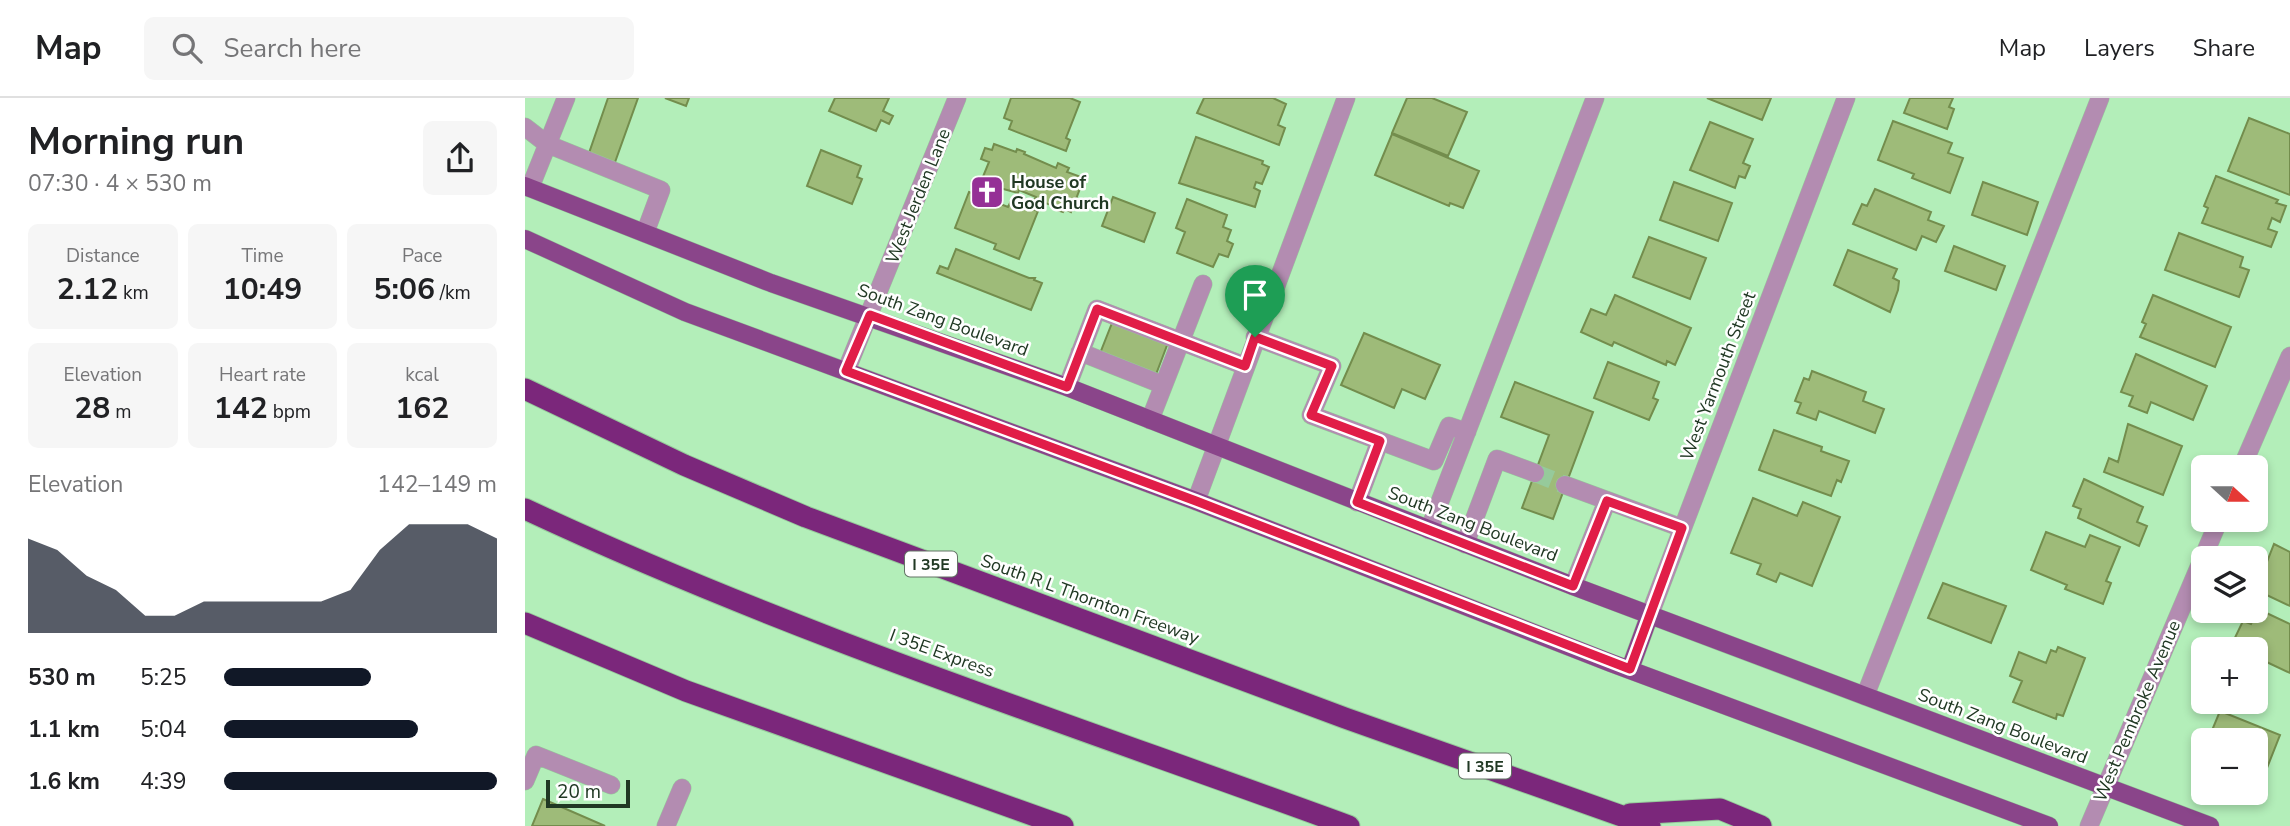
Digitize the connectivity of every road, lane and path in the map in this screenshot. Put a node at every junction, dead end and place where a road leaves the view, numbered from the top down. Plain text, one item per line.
1 (566, 98) edge
2 (957, 98) edge
3 (1346, 98) edge
4 (1595, 98) edge
5 (1846, 98) edge
6 (2100, 98) edge
7 (525, 127) edge
8 (547, 144) junction
9 (528, 187) edge
10 (645, 233) junction
11 (525, 239) edge
12 (1203, 284) dead end
13 (870, 315) junction
14 (1255, 337) junction
15 (1181, 340) junction
16 (1080, 352) junction
17 (2290, 356) edge
18 (1245, 366) junction
19 (846, 371) junction
20 (1163, 385) junction
21 (1067, 387) junction
22 (525, 389) edge
23 (1150, 421) junction
24 (1468, 432) junction
25 (1380, 441) junction
26 (1215, 447) junction
27 (2247, 455) edge
28 (1535, 473) tunnel mouth
29 (1565, 485) tunnel mouth
30 (1196, 501) junction
31 (1607, 501) junction
32 (1357, 502) junction
33 (525, 509) edge
34 (1682, 528) junction
35 (1429, 530) junction
36 (2214, 532) edge
37 (1465, 544) junction
38 (1573, 586) junction
39 (1650, 614) junction
40 (525, 623) edge
41 (1630, 669) junction
42 (1865, 696) junction
43 (525, 781) edge
44 (611, 785) dead end
45 (2104, 787) junction
46 (682, 788) dead end
47 (1624, 815) junction
48 (1048, 822) edge
49 (666, 826) edge
50 (1063, 826) edge
51 (1349, 826) edge
52 (1650, 826) edge
53 (1761, 826) edge
54 (2049, 826) edge
55 (2088, 826) edge
56 (2210, 826) edge

1 - 8 street
2 - 13 street, West Jerden Lane
3 - 14 street
4 - 24 street
5 - 34 street, West Yarmouth Street
6 - 42 street
7 - 8 street
8 - 9 street
8 - 10 street
9 - 10 main road, South Zang Boulevard
10 - 13 main road, South Zang Boulevard
11 - 19 main road
12 - 15 street
13 - 19 street, West Jerden Lane
13 - 21 main road, South Zang Boulevard
14 - 18 street
14 - 25 street
15 - 16 street
15 - 18 street
15 - 20 street
16 - 20 street
16 - 21 street
17 - 27 street
18 - 26 street
19 - 30 main road
20 - 23 street
21 - 23 main road, South Zang Boulevard
22 - 47 highway, South R L Thornton Freeway / I 35E
23 - 26 main road, South Zang Boulevard
24 - 25 street
24 - 35 street
25 - 32 street
26 - 30 street
26 - 32 main road, South Zang Boulevard
28 - 37 street
29 - 31 street
30 - 41 main road
31 - 34 street
31 - 38 street
32 - 35 main road, South Zang Boulevard
33 - 51 highway, I 35E Express
34 - 39 street, West Yarmouth Street
35 - 37 main road, South Zang Boulevard
36 - 45 street, West Pembroke Avenue
37 - 38 main road, South Zang Boulevard
38 - 39 main road, South Zang Boulevard
39 - 41 main road, West Yarmouth Street
39 - 42 main road, South Zang Boulevard
40 - 48 highway
41 - 54 main road
42 - 45 main road, South Zang Boulevard
43 - 44 street
45 - 55 street, West Pembroke Avenue
45 - 56 main road, South Zang Boulevard
46 - 49 street
47 - 52 highway, South R L Thornton Freeway / I 35E
47 - 53 highway
48 - 50 highway

